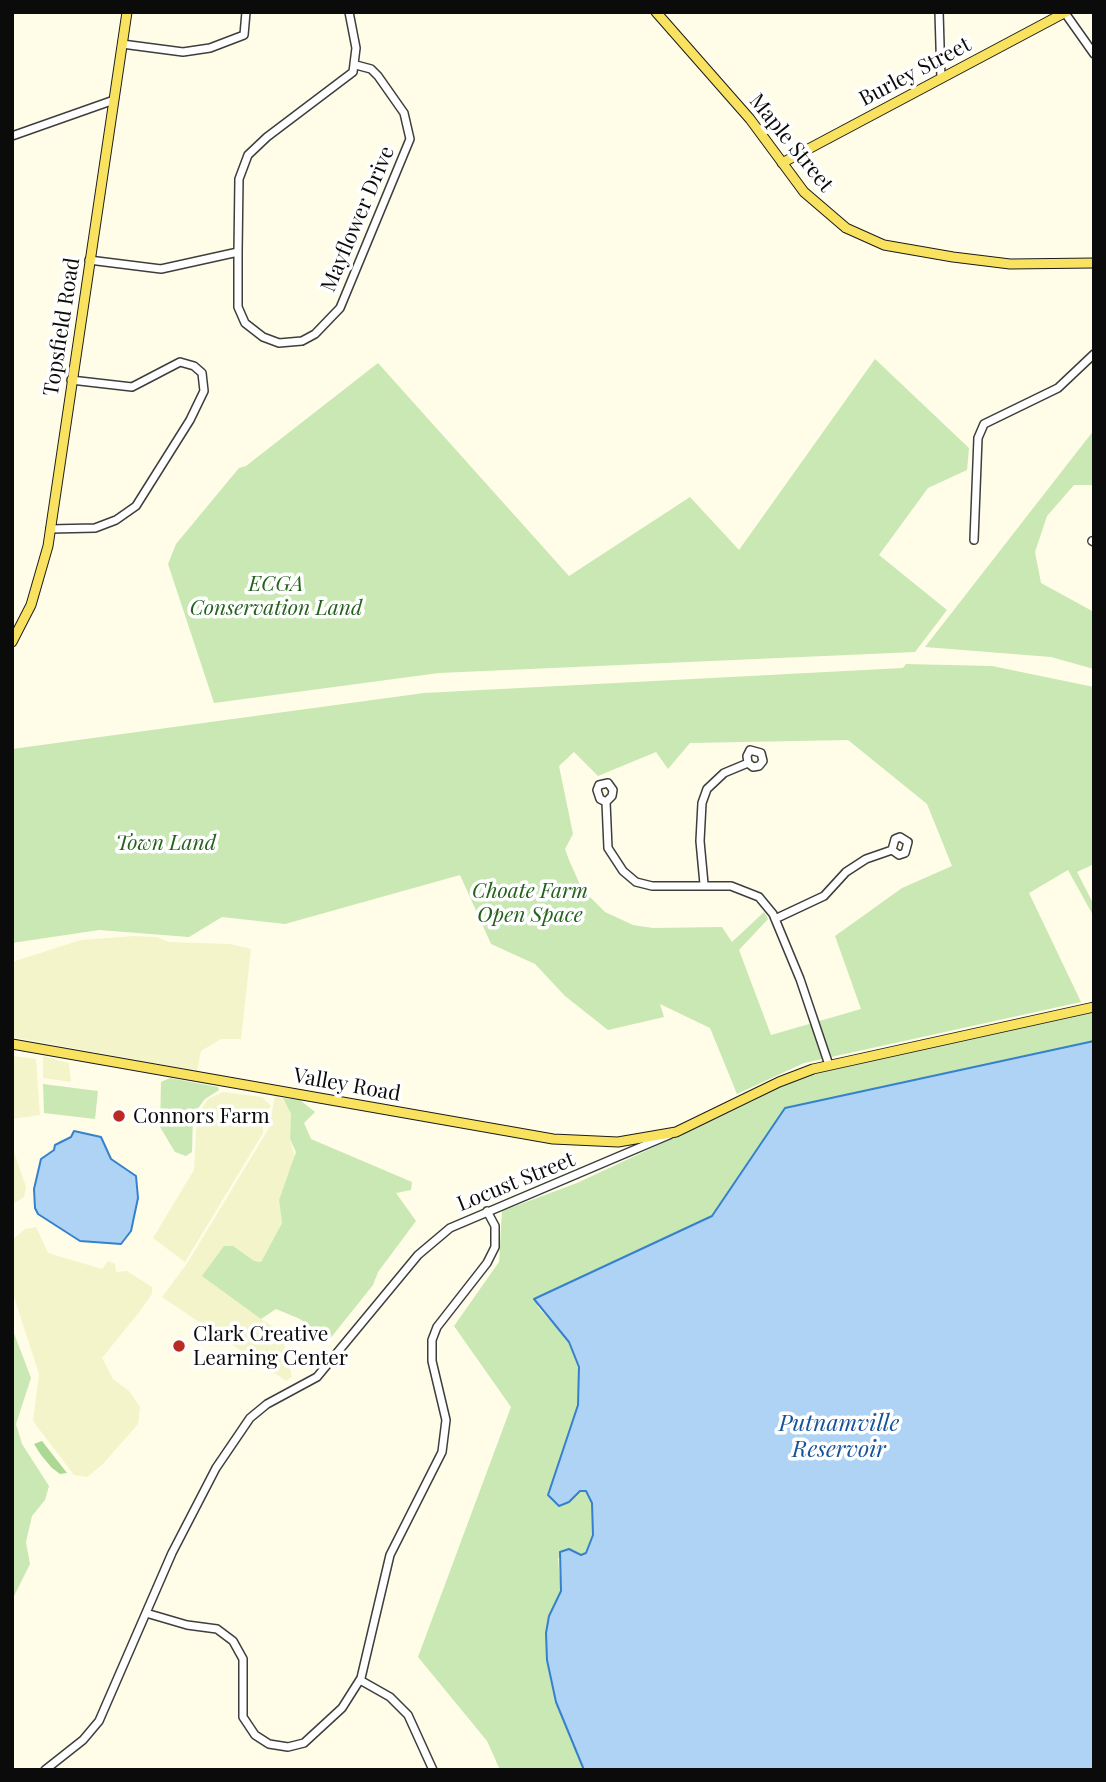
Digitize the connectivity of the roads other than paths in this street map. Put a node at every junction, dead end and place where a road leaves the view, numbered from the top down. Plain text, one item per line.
1 (127, 12) edge
2 (246, 12) edge
3 (349, 12) edge
4 (656, 12) edge
5 (939, 12) edge
6 (1065, 13) edge
7 (122, 44) junction
8 (1094, 54) edge
9 (356, 65) junction
10 (941, 78) junction
11 (114, 100) junction
12 (12, 136) edge
13 (782, 163) junction
14 (238, 252) junction
15 (89, 260) junction
16 (1094, 263) edge
17 (1094, 354) edge
18 (71, 380) junction
19 (50, 529) junction
20 (974, 540) dead end
21 (12, 642) edge
22 (748, 764) dead end
23 (606, 802) dead end
24 (892, 850) dead end
25 (704, 884) junction
26 (775, 919) junction
27 (1094, 1007) edge
28 (12, 1044) edge
29 (829, 1065) junction
30 (676, 1132) junction
31 (487, 1211) junction
32 (146, 1613) junction
33 (360, 1680) junction
34 (45, 1770) edge
35 (433, 1770) edge

1 - 7 main road, Topsfield Road
2 - 7 street
3 - 9 street
4 - 13 main road, Maple Street
5 - 10 street
6 - 8 street
6 - 10 main road, Burley Street
7 - 11 main road, Topsfield Road
9 - 14 street, Mayflower Drive
9 - 14 street, Mayflower Drive
10 - 13 main road, Burley Street
11 - 12 street
11 - 15 main road, Topsfield Road
13 - 16 main road, Maple Street
14 - 15 street
15 - 18 main road, Topsfield Road
17 - 20 street
18 - 19 main road, Topsfield Road
18 - 19 street
19 - 21 main road, Topsfield Road
22 - 25 street
23 - 25 street
24 - 26 street
25 - 26 street
26 - 29 street
27 - 29 main road, Locust Street
28 - 30 main road, Valley Road
29 - 30 main road, Locust Street
30 - 31 street, Locust Street
31 - 32 street, Locust Street
31 - 33 street
32 - 33 street
32 - 34 street, Locust Street
33 - 35 street

